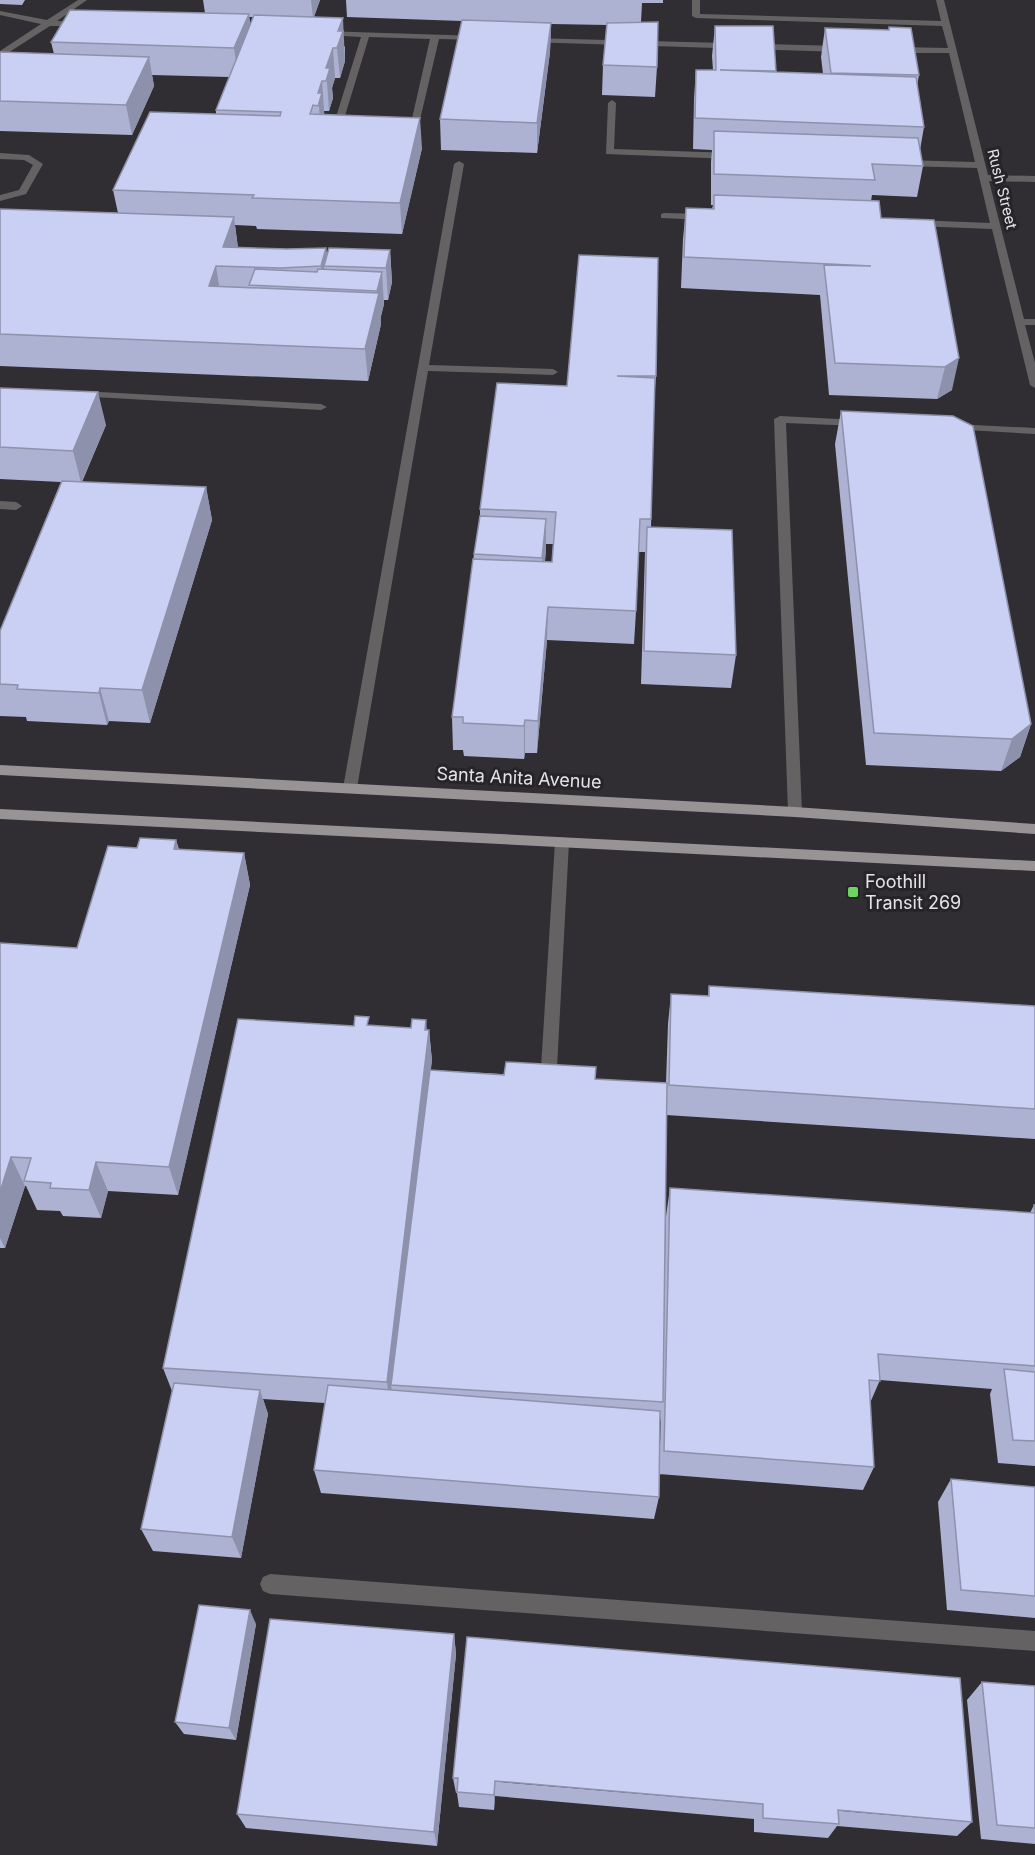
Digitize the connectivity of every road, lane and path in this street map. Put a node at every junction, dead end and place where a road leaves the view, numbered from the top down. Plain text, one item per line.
1 (83, 0) edge
2 (696, 0) edge
3 (940, 0) edge
4 (0, 13) edge
5 (48, 22) junction
6 (946, 24) junction
7 (94, 25) edge
8 (319, 33) edge
9 (366, 34) junction
10 (435, 37) junction
11 (493, 39) edge
12 (517, 40) edge
13 (847, 49) edge
14 (882, 50) edge
15 (953, 51) junction
16 (0, 55) edge
17 (612, 103) dead end
18 (362, 135) edge
19 (400, 135) edge
20 (0, 156) edge
21 (737, 156) edge
22 (889, 162) edge
23 (459, 164) dead end
24 (981, 165) junction
25 (984, 178) junction
26 (1035, 179) edge
27 (0, 198) edge
28 (664, 216) dead end
29 (712, 217) edge
30 (903, 223) edge
31 (996, 226) junction
32 (1019, 322) junction
33 (1035, 322) edge
34 (424, 368) junction
35 (553, 372) dead end
36 (1035, 385) edge
37 (71, 394) edge
38 (321, 407) dead end
39 (873, 423) edge
40 (942, 426) edge
41 (1035, 431) edge
42 (0, 505) edge
43 (16, 506) dead end
44 (0, 770) edge
45 (350, 788) junction
46 (795, 812) junction
47 (0, 813) edge
48 (1035, 829) edge
49 (562, 842) junction
50 (1035, 866) edge
51 (549, 1068) edge
52 (270, 1584) dead end
53 (1035, 1641) edge

1 - 5 street
2 - 6 street
3 - 6 street, Rush Street
4 - 5 street
5 - 7 street
5 - 16 street
6 - 15 street, Rush Street
8 - 9 street
9 - 10 street
9 - 18 street
10 - 11 street
10 - 19 street
12 - 13 street
14 - 15 street
15 - 24 street, Rush Street
17 - 21 street
20 - 27 street
22 - 24 street
23 - 34 street
24 - 25 street, Rush Street
25 - 26 street
25 - 31 street, Rush Street
28 - 29 street
30 - 31 street
31 - 32 street, Rush Street
32 - 33 street
32 - 36 street, Rush Street
34 - 35 street
34 - 45 street
37 - 38 street
39 - 46 street
40 - 41 street
42 - 43 street
44 - 45 main road, Santa Anita Avenue
45 - 46 main road, Santa Anita Avenue
46 - 48 main road, Santa Anita Avenue
47 - 49 main road
49 - 50 main road
49 - 51 street
52 - 53 street

